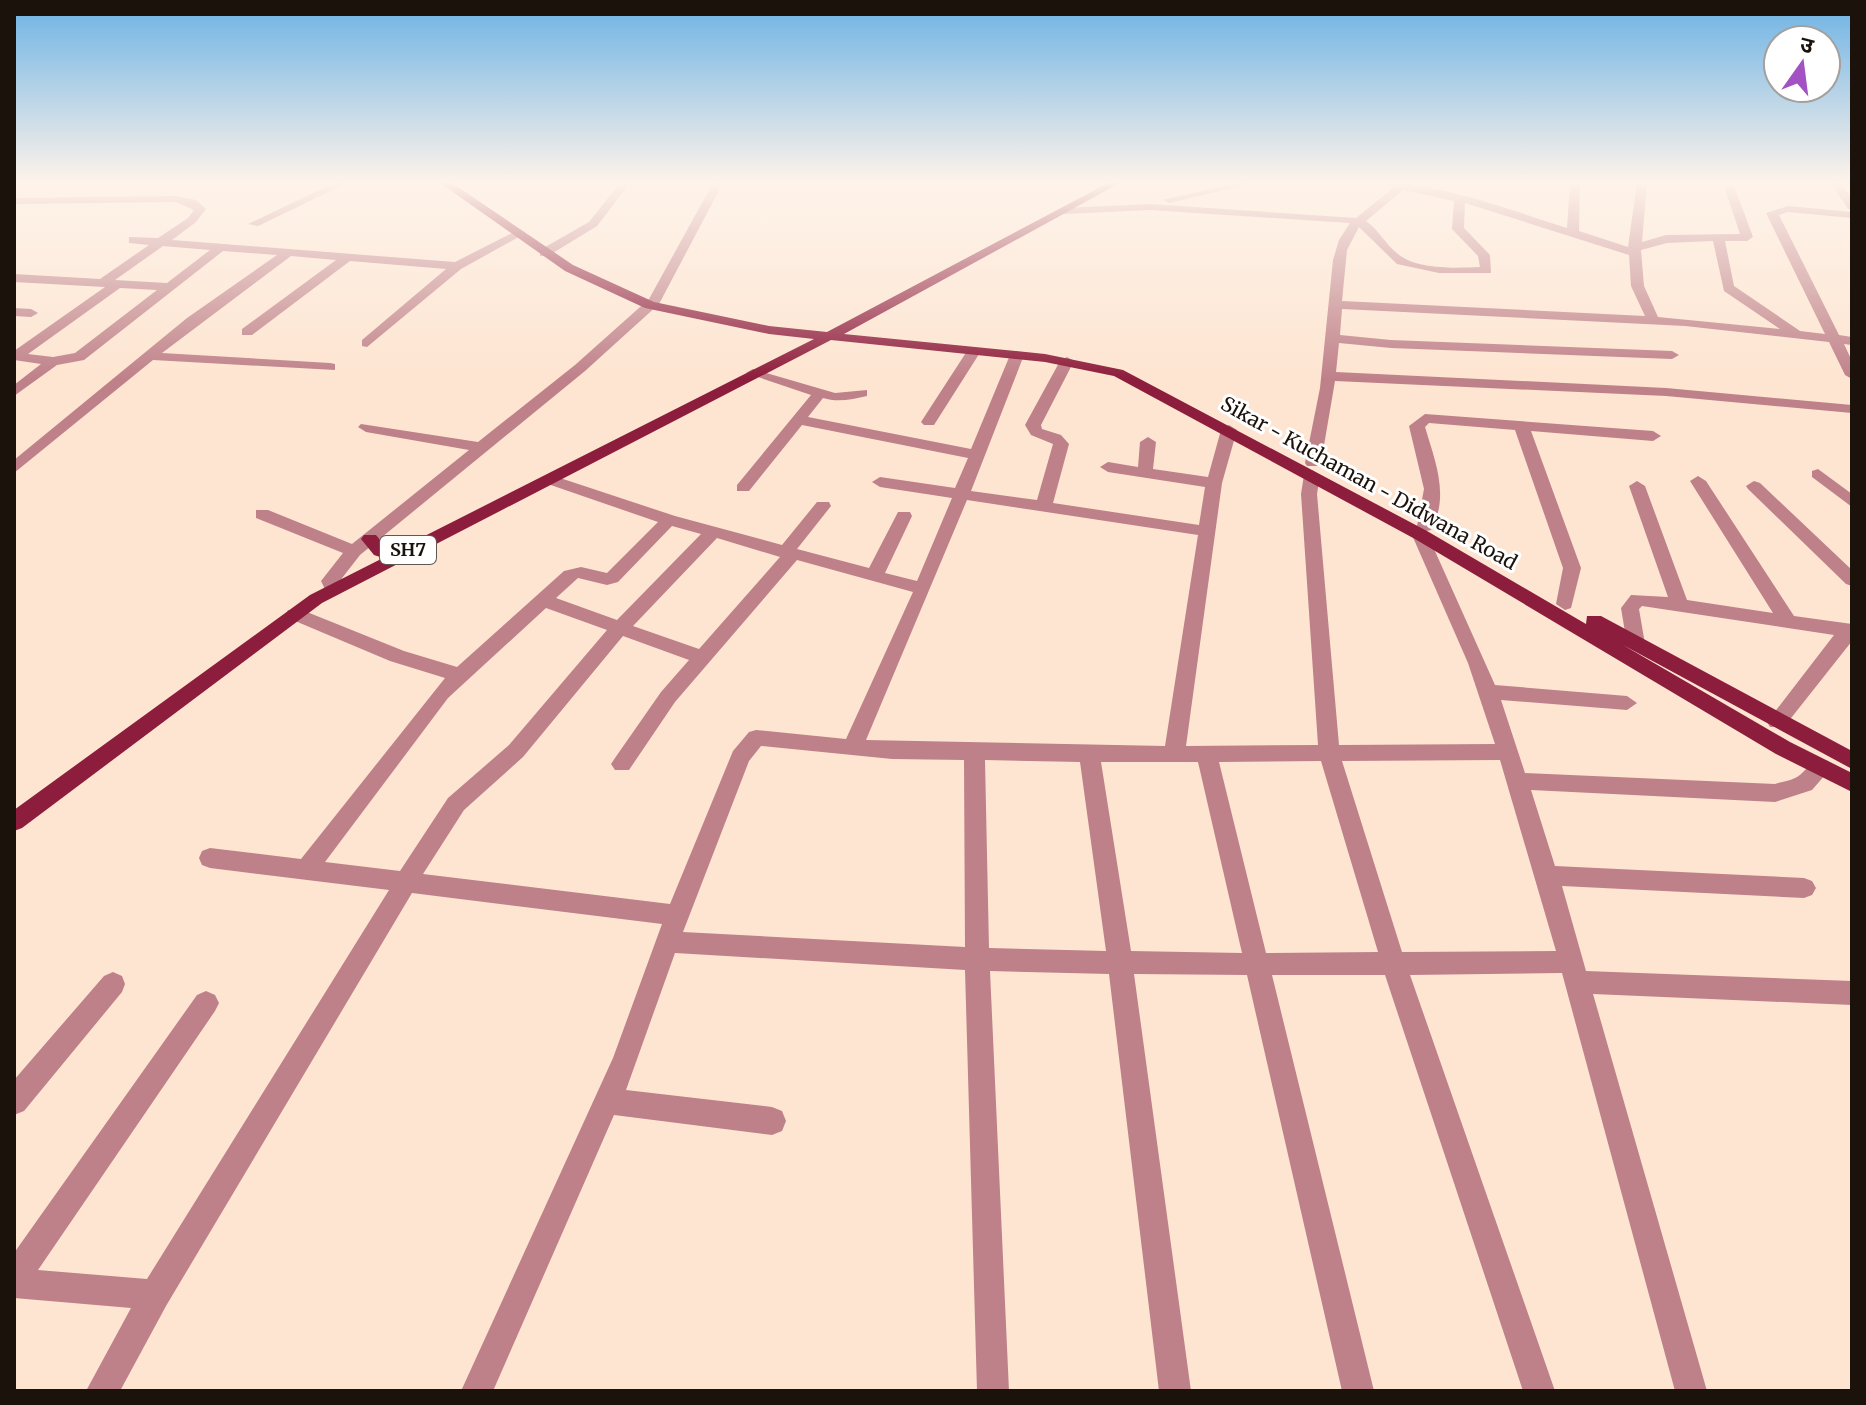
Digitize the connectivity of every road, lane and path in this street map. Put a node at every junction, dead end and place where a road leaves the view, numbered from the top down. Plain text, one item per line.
1 (152, 249) edge
2 (219, 249) edge
3 (251, 249) edge
4 (490, 249) edge
5 (538, 249) edge
6 (551, 249) edge
7 (682, 249) edge
8 (991, 249) edge
9 (1341, 249) edge
10 (1389, 249) edge
11 (1478, 249) edge
12 (1626, 249) edge
13 (1640, 249) edge
14 (1720, 249) edge
15 (1790, 249) edge
16 (1634, 251) junction
17 (289, 252) junction
18 (544, 253) junction
19 (348, 257) junction
20 (457, 266) junction
21 (14, 278) edge
22 (111, 282) junction
23 (172, 287) junction
24 (652, 303) junction
25 (1336, 305) junction
26 (14, 312) edge
27 (31, 313) dead end
28 (1654, 321) junction
29 (247, 332) dead end
30 (1798, 334) junction
31 (831, 335) junction
32 (1332, 338) junction
33 (1837, 340) junction
34 (1852, 341) edge
35 (367, 343) dead end
36 (974, 351) junction
37 (1017, 355) junction
38 (1672, 355) dead end
39 (149, 356) junction
40 (53, 361) junction
41 (1067, 361) junction
42 (330, 367) dead end
43 (753, 373) junction
44 (1852, 375) edge
45 (1326, 376) junction
46 (14, 392) edge
47 (820, 393) junction
48 (862, 393) dead end
49 (1852, 409) edge
50 (798, 420) junction
51 (929, 422) dead end
52 (1521, 425) junction
53 (366, 427) dead end
54 (1229, 430) junction
55 (1653, 436) dead end
56 (1148, 442) dead end
57 (484, 448) junction
58 (976, 455) junction
59 (1108, 467) dead end
60 (14, 468) edge
61 (1312, 469) junction
62 (1145, 473) junction
63 (1818, 474) dead end
64 (548, 479) junction
65 (1698, 481) dead end
66 (880, 482) dead end
67 (1214, 483) junction
68 (1637, 486) dead end
69 (1754, 486) dead end
70 (743, 488) dead end
71 (960, 492) junction
72 (1852, 502) edge
73 (1044, 505) junction
74 (823, 506) dead end
75 (262, 514) dead end
76 (904, 516) dead end
77 (669, 520) junction
78 (1423, 530) junction
79 (1207, 531) junction
80 (712, 533) junction
81 (370, 539) junction
82 (354, 551) junction
83 (788, 554) junction
84 (397, 556) junction
85 (874, 576) junction
86 (1852, 580) edge
87 (333, 589) junction
88 (923, 589) junction
89 (543, 600) junction
90 (1565, 604) junction
91 (1679, 604) junction
92 (295, 614) junction
93 (1788, 621) junction
94 (619, 628) junction
95 (1852, 631) edge
96 (1636, 644) junction
97 (702, 658) junction
98 (458, 675) junction
99 (1488, 692) junction
100 (1627, 703) dead end
101 (1777, 722) junction
102 (852, 748) junction
103 (974, 751) junction
104 (1508, 752) junction
105 (1329, 753) junction
106 (1089, 754) junction
107 (1174, 754) junction
108 (1207, 754) junction
109 (1852, 761) edge
110 (622, 764) dead end
111 (1821, 767) junction
112 (1517, 781) junction
113 (1852, 783) edge
114 (14, 822) edge
115 (210, 858) dead end
116 (305, 871) junction
117 (1547, 875) junction
118 (408, 885) junction
119 (1804, 888) dead end
120 (677, 915) junction
121 (667, 942) junction
122 (977, 960) junction
123 (1120, 962) junction
124 (1259, 964) junction
125 (1394, 965) junction
126 (1574, 972) junction
127 (113, 984) dead end
128 (1852, 993) edge
129 (206, 1003) dead end
130 (14, 1101) edge
131 (607, 1101) junction
132 (772, 1121) dead end
133 (14, 1281) edge
134 (155, 1295) junction
135 (102, 1391) edge
136 (477, 1391) edge
137 (993, 1391) edge
138 (1175, 1391) edge
139 (1358, 1391) edge
140 (1539, 1391) edge
141 (1691, 1391) edge

1 - 22 street
2 - 23 street
3 - 17 street
4 - 20 street
5 - 18 main road
6 - 18 street
7 - 24 street
8 - 31 main road
9 - 25 street
10 - 11 street
12 - 16 street
13 - 16 street
14 - 30 street
15 - 33 street
16 - 28 street
17 - 19 street
17 - 39 street
18 - 24 main road
19 - 20 street
19 - 29 street
20 - 35 street
21 - 22 street
22 - 23 street
22 - 40 street
23 - 40 street
24 - 31 main road
24 - 57 street
25 - 28 street
25 - 32 street
26 - 27 street
28 - 30 street
30 - 33 street
31 - 36 main road, Sikar - Kuchaman - Didwana Road
31 - 43 main road, SH7
31 - 61 main road, Sikar - Kuchaman - Didwana Road
32 - 38 street
32 - 45 street
33 - 34 street
33 - 44 street
36 - 37 main road, Sikar - Kuchaman - Didwana Road
36 - 51 street
37 - 41 main road, Sikar - Kuchaman - Didwana Road
37 - 58 street
39 - 42 street
39 - 60 street
40 - 46 street
41 - 54 main road, Sikar - Kuchaman - Didwana Road
41 - 73 street
43 - 47 street
43 - 64 main road, SH7
45 - 49 street
45 - 61 street
47 - 48 street
47 - 50 street
50 - 58 street
50 - 70 street
52 - 55 street
52 - 78 street
52 - 90 street
53 - 57 street
54 - 61 main road, Sikar - Kuchaman - Didwana Road
54 - 67 street
56 - 62 street
57 - 81 street
58 - 71 street
59 - 62 street
61 - 78 main road, Sikar - Kuchaman - Didwana Road
61 - 105 street
62 - 67 street
63 - 72 street
64 - 77 street
64 - 84 main road, SH7
65 - 93 street
66 - 71 street
67 - 79 street
68 - 91 street
69 - 86 street
71 - 73 street
71 - 88 street
73 - 79 street
74 - 83 street
75 - 82 street
76 - 85 street
77 - 80 street
77 - 89 street
78 - 90 main road, Sikar - Kuchaman - Didwana Road
78 - 99 street
78 - 111 main road, Sikar - Kuchaman - Didwana Road
79 - 107 street
80 - 83 street
80 - 94 street
81 - 82 street
81 - 84 main road
82 - 87 street
83 - 85 street
83 - 97 street
84 - 87 main road, SH7
85 - 88 street
87 - 92 main road, SH7
88 - 102 street
89 - 94 street
89 - 98 street
90 - 96 main road, Sikar - Kuchaman - Didwana Road
91 - 93 street
91 - 96 street
92 - 98 street
92 - 114 main road, SH7
93 - 95 street
94 - 97 street
94 - 118 street
95 - 101 street
96 - 101 main road, Sikar - Kuchaman - Didwana Road
97 - 110 street
98 - 116 street
99 - 100 street
99 - 104 street
101 - 109 main road, Sikar - Kuchaman - Didwana Road
102 - 103 street
102 - 120 street
103 - 106 street
103 - 122 street
104 - 105 street
104 - 112 street
105 - 108 street
105 - 125 street
106 - 107 street
106 - 123 street
107 - 108 street
108 - 124 street
111 - 112 street
111 - 113 main road, Sikar - Kuchaman - Didwana Road
112 - 117 street
115 - 116 street
116 - 118 street
117 - 119 street
117 - 126 street
118 - 120 street
118 - 134 street
120 - 121 street
121 - 122 street
121 - 131 street
122 - 123 street
122 - 137 street
123 - 124 street
123 - 138 street
124 - 125 street
124 - 139 street
125 - 126 street
125 - 140 street
126 - 128 street
126 - 141 street
127 - 130 street
129 - 133 street
131 - 132 street
131 - 136 street
133 - 134 street
134 - 135 street

